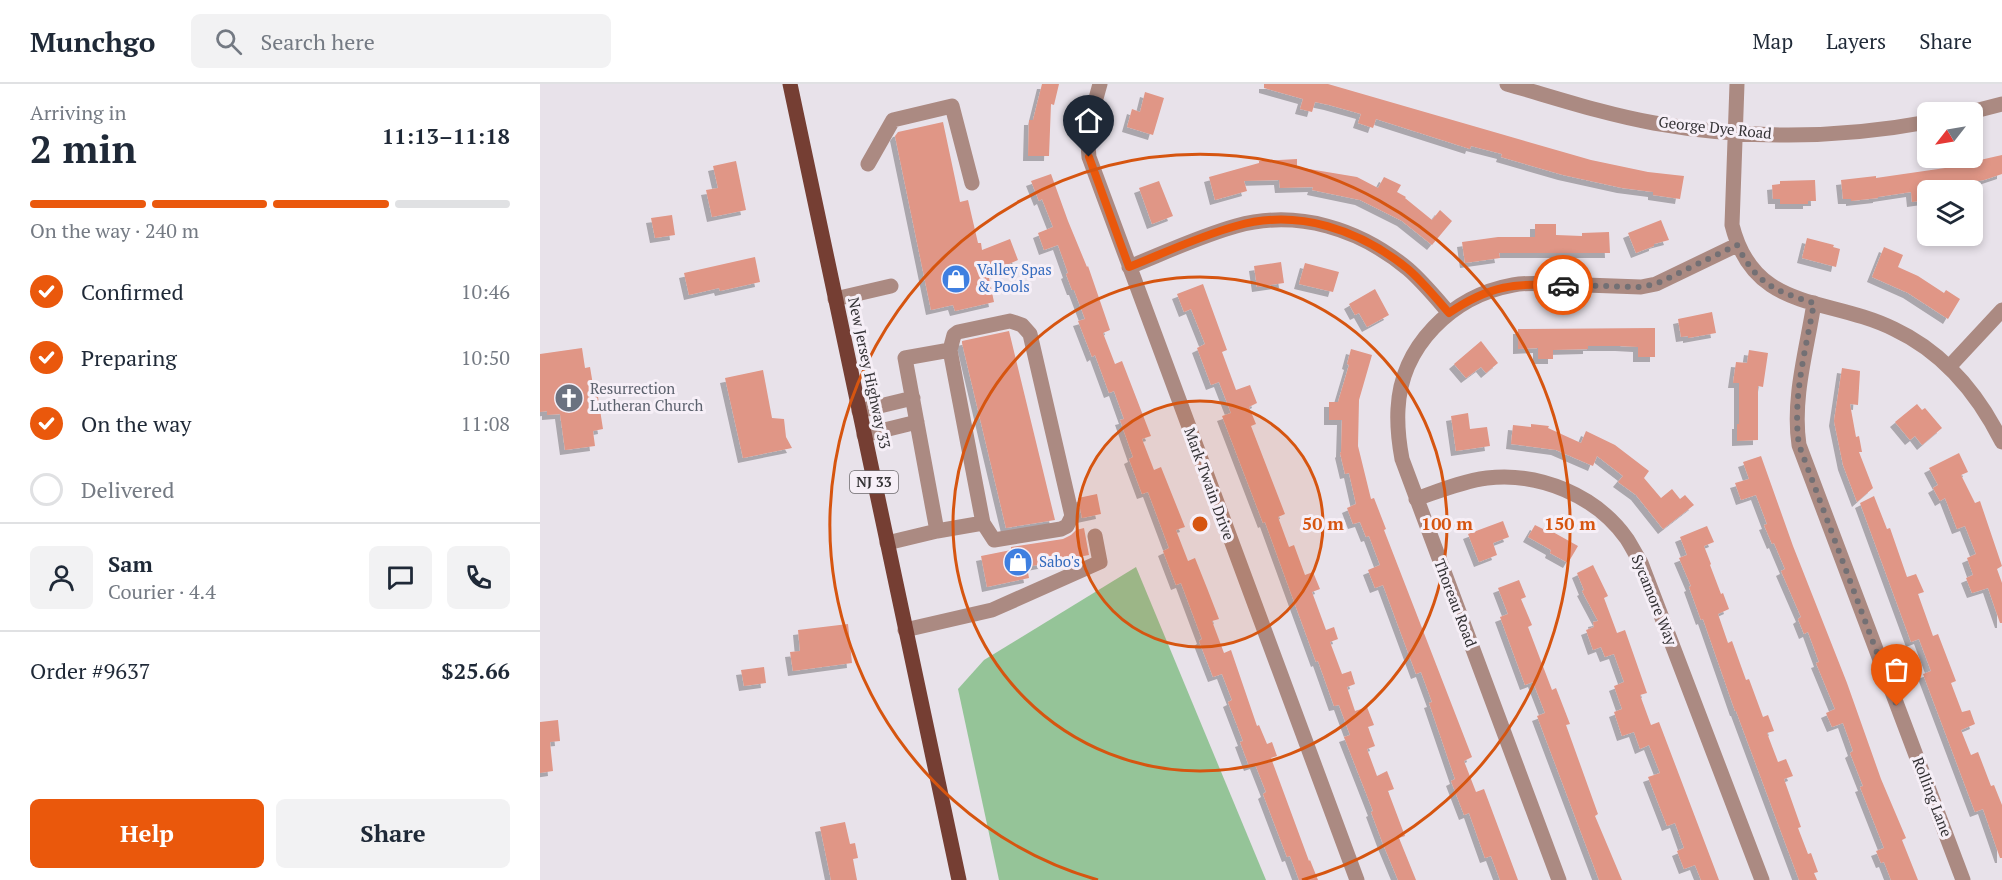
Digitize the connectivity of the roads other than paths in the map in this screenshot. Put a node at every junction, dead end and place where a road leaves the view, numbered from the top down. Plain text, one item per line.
1 (790, 84) edge
2 (1100, 84) edge
3 (1507, 84) edge
4 (1737, 84) edge
5 (2002, 104) edge
6 (1983, 109) edge
7 (1917, 124) edge
8 (1735, 133) junction
9 (868, 164) dead end
10 (972, 183) dead end
11 (1737, 245) junction
12 (1129, 267) junction
13 (891, 286) dead end
14 (836, 299) junction
15 (1814, 303) junction
16 (2002, 310) edge
17 (1449, 313) junction
18 (950, 350) junction
19 (1949, 367) junction
20 (913, 398) junction
21 (859, 411) junction
22 (917, 422) junction
23 (864, 435) junction
24 (2002, 442) edge
25 (1416, 499) junction
26 (983, 523) junction
27 (937, 531) junction
28 (1095, 537) dead end
29 (887, 543) junction
30 (905, 630) junction
31 (959, 880) edge
32 (1357, 880) edge
33 (1559, 880) edge
34 (1762, 880) edge
35 (1963, 880) edge

1 - 14 main road, New Jersey Highway 33 / NJ 33
2 - 12 street, Mark Twain Drive
3 - 8 street, George Dye Road
4 - 8 street
5 - 6 street
7 - 8 street, George Dye Road
8 - 11 street
9 - 10 street
11 - 15 street
11 - 17 street, Thoreau Road
12 - 17 street
12 - 32 street, Mark Twain Drive
13 - 14 street
14 - 21 main road, New Jersey Highway 33 / NJ 33
15 - 19 street
15 - 35 street, Rolling Lane
16 - 19 street
17 - 25 street, Thoreau Road
18 - 20 street
18 - 26 street
18 - 26 street
19 - 24 street
20 - 21 street
20 - 22 street
21 - 23 main road, New Jersey Highway 33 / NJ 33
22 - 23 street
22 - 27 street
23 - 29 main road, New Jersey Highway 33 / NJ 33
25 - 33 street, Thoreau Road
25 - 34 street, Sycamore Way
26 - 27 street
27 - 29 street
28 - 30 street
29 - 30 main road, New Jersey Highway 33 / NJ 33
30 - 31 main road, New Jersey Highway 33 / NJ 33

